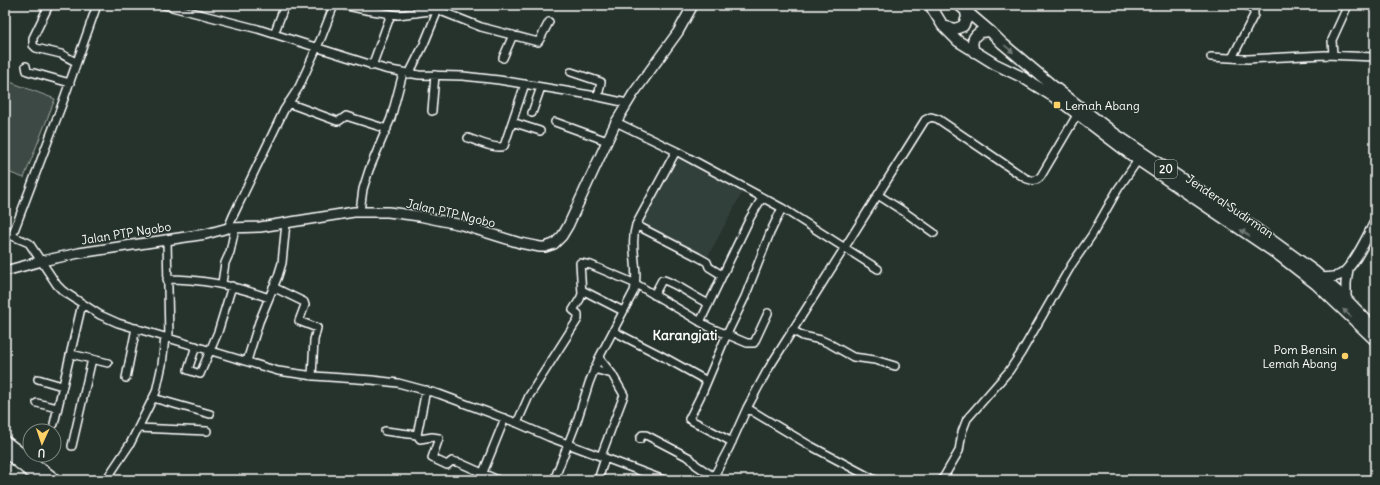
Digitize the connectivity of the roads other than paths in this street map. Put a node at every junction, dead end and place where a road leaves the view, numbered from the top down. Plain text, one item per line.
1 (49, 5) edge
2 (97, 5) edge
3 (164, 5) edge
4 (285, 5) edge
5 (334, 5) edge
6 (343, 5) edge
7 (420, 5) edge
8 (693, 5) edge
9 (930, 5) edge
10 (1246, 5) edge
11 (1348, 5) edge
12 (439, 8) edge
13 (963, 8) edge
14 (416, 12) junction
15 (392, 14) junction
16 (549, 22) dead end
17 (943, 26) junction
18 (990, 31) junction
19 (274, 34) junction
20 (513, 35) junction
21 (317, 47) junction
22 (974, 52) junction
23 (1333, 55) junction
24 (1211, 57) dead end
25 (1375, 57) edge
26 (503, 58) dead end
27 (1232, 58) junction
28 (76, 62) junction
29 (26, 66) dead end
30 (372, 66) junction
31 (571, 72) dead end
32 (406, 73) junction
33 (435, 75) junction
34 (70, 83) junction
35 (525, 84) junction
36 (541, 87) junction
37 (598, 97) junction
38 (288, 103) junction
39 (627, 103) junction
40 (432, 111) dead end
41 (532, 113) dead end
42 (1077, 115) junction
43 (512, 122) junction
44 (555, 122) dead end
45 (616, 122) junction
46 (387, 129) junction
47 (540, 131) dead end
48 (468, 138) dead end
49 (607, 141) junction
50 (676, 151) junction
51 (1138, 160) junction
52 (878, 195) junction
53 (762, 198) junction
54 (782, 208) junction
55 (360, 211) junction
56 (286, 222) junction
57 (1375, 222) edge
58 (636, 225) junction
59 (232, 228) junction
60 (5, 233) edge
61 (934, 234) dead end
62 (12, 236) junction
63 (167, 240) junction
64 (844, 247) junction
65 (42, 261) junction
66 (878, 269) dead end
67 (1348, 269) junction
68 (5, 271) edge
69 (722, 275) junction
70 (1321, 278) junction
71 (168, 279) junction
72 (222, 284) junction
73 (636, 284) junction
74 (232, 286) junction
75 (274, 287) junction
76 (582, 290) junction
77 (654, 295) junction
78 (269, 298) junction
79 (1346, 299) junction
80 (82, 304) junction
81 (709, 304) junction
82 (624, 311) junction
83 (768, 313) dead end
84 (700, 322) junction
85 (136, 328) junction
86 (1375, 329) edge
87 (792, 330) junction
88 (613, 331) junction
89 (727, 334) junction
90 (167, 337) junction
91 (1375, 340) edge
92 (196, 346) junction
93 (211, 350) junction
94 (71, 354) junction
95 (599, 358) junction
96 (92, 359) junction
97 (247, 362) junction
98 (108, 363) dead end
99 (895, 366) dead end
100 (594, 369) junction
101 (612, 374) junction
102 (312, 376) junction
103 (126, 378) dead end
104 (38, 379) dead end
105 (706, 381) junction
106 (62, 386) junction
107 (426, 390) junction
108 (153, 398) junction
109 (37, 404) dead end
110 (57, 408) junction
111 (746, 408) junction
112 (210, 414) dead end
113 (505, 418) junction
114 (54, 423) edge
115 (517, 423) junction
116 (138, 428) junction
117 (207, 431) dead end
118 (385, 431) dead end
119 (417, 435) junction
120 (640, 440) dead end
121 (5, 441) edge
122 (732, 442) junction
123 (568, 444) junction
124 (72, 446) dead end
125 (5, 452) edge
126 (603, 457) junction
127 (482, 473) junction
128 (713, 478) edge
129 (40, 480) edge
130 (56, 480) edge
131 (106, 480) edge
132 (480, 480) edge
133 (498, 480) edge
134 (554, 480) edge
135 (598, 480) edge
136 (664, 480) edge
137 (875, 480) edge
138 (942, 480) edge

1 - 28 street
2 - 28 street
3 - 19 street
4 - 19 street
5 - 21 street
6 - 15 street
7 - 14 street
8 - 39 main road, Jalan PTP Ngobo
9 - 17 highway, Jenderal Sudirman / 20
10 - 27 street
11 - 23 street
12 - 14 street
12 - 20 street
12 - 32 street
13 - 17 highway
13 - 18 highway, Jenderal Sudirman / 20
14 - 15 street
15 - 30 street
16 - 20 street
17 - 22 highway, Jenderal Sudirman / 20
18 - 22 highway
18 -> 70 highway, Jenderal Sudirman / 20
19 - 21 street
20 - 26 street
21 - 30 street
21 - 38 street
22 - 42 highway, Jenderal Sudirman / 20
23 - 25 street
23 - 27 street
24 - 27 street
28 - 34 street
29 - 34 street
30 - 32 street
31 - 37 street
32 - 33 street
32 - 46 street
33 - 35 street
33 - 40 street
34 - 62 street
35 - 36 street
35 - 43 street
36 - 37 street
36 - 41 street
37 - 39 street
38 - 46 street
38 - 59 street
39 - 45 main road, Jalan PTP Ngobo
42 - 51 highway, Jenderal Sudirman / 20
42 - 52 street
43 - 47 street
43 - 48 street
44 - 49 street
45 - 49 main road, Jalan PTP Ngobo
45 - 50 street
46 - 55 street
49 - 55 main road, Jalan PTP Ngobo
50 - 53 street
50 - 58 street
91 -> 51 highway, Jenderal Sudirman / 20
51 - 138 street
52 - 61 street
52 - 64 street
53 - 54 street
53 - 69 street
54 - 64 street
54 - 89 street
55 - 56 main road, Jalan PTP Ngobo
56 - 59 main road, Jalan PTP Ngobo
56 - 75 street
57 - 67 main road
58 - 69 street
58 - 73 street
59 - 63 main road, Jalan PTP Ngobo
59 - 72 street
60 - 62 street
62 - 65 street
63 - 65 main road, Jalan PTP Ngobo
63 - 71 street
64 - 66 street
64 - 87 street
65 - 68 main road, Jalan PTP Ngobo
65 - 80 street
67 - 70 main road
67 - 79 main road
69 - 81 street
70 - 79 highway, Jenderal Sudirman / 20
71 - 72 street
71 - 90 street
72 - 74 street
73 - 76 street
73 - 77 street
73 - 82 street
74 - 78 street
74 - 93 street
75 - 78 street
75 - 102 street
76 - 82 street
76 - 115 street
77 - 81 street
77 - 84 street
78 - 97 street
79 - 86 highway, Jenderal Sudirman / 20
80 - 85 street
80 - 94 street
81 - 84 street
82 - 88 street
83 - 89 street
84 - 89 street
85 - 90 street
85 - 103 street
87 - 99 street
87 - 111 street
88 - 95 street
88 - 105 street
89 - 105 street
90 - 92 street
90 - 108 street
92 - 93 street
92 - 93 street
93 - 97 street
94 - 96 street
94 - 106 street
95 - 100 street
95 - 101 street
96 - 98 street
96 - 124 street
97 - 102 street
100 - 101 street
100 - 123 street
101 - 126 street
102 - 107 street
104 - 106 street
105 - 122 street
106 - 110 street
107 - 113 street
107 - 119 street
108 - 112 street
108 - 116 street
109 - 110 street
110 - 114 street
111 - 122 street
111 - 137 street
113 - 115 street
113 - 127 street
115 - 123 street
116 - 117 street
116 - 131 street
118 - 119 street
119 - 127 street
120 - 128 street
121 - 130 highway
122 - 128 street
123 - 126 street
123 - 134 street
125 - 129 highway
126 - 135 street
126 - 136 street
127 - 132 street
127 - 133 street

